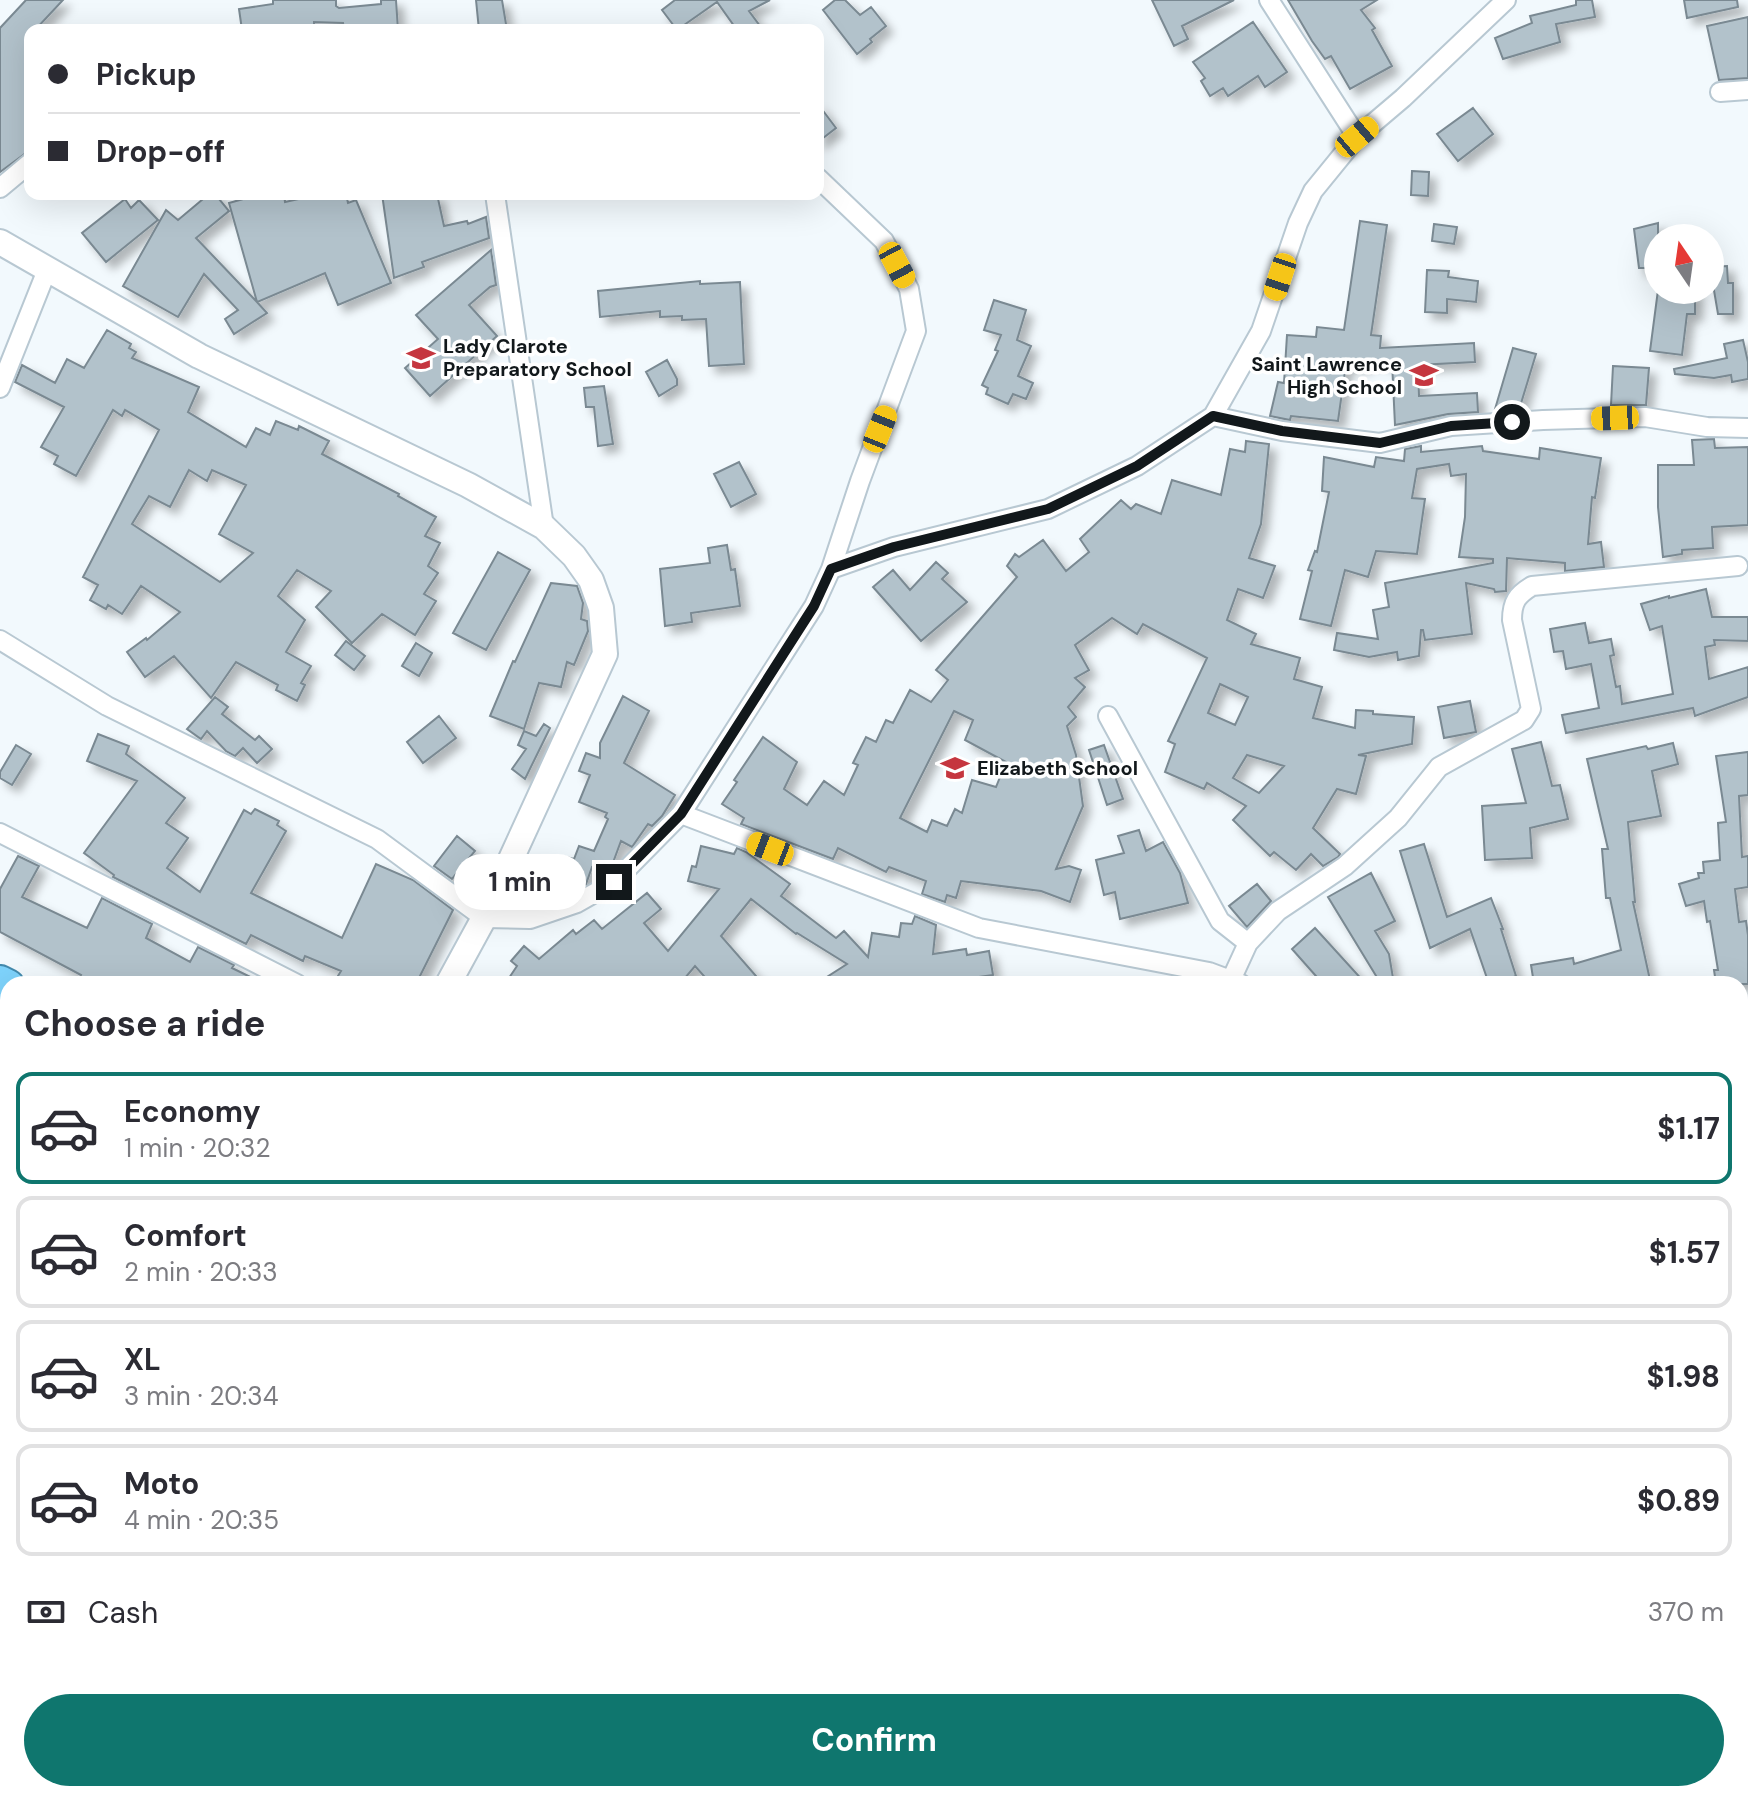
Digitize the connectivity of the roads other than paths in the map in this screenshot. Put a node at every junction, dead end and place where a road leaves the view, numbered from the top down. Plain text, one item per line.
1 (1269, 0) edge
2 (1506, 0) edge
3 (1748, 90) edge
4 (1720, 92) dead end
5 (1357, 137) junction
6 (24, 168) edge
7 (824, 184) edge
8 (0, 188) edge
9 (496, 200) edge
10 (0, 242) edge
11 (47, 270) junction
12 (0, 388) edge
13 (1213, 416) junction
14 (1748, 428) edge
15 (544, 527) junction
16 (1738, 566) dead end
17 (831, 569) junction
18 (0, 640) edge
19 (1108, 716) dead end
20 (681, 814) junction
21 (0, 833) edge
22 (484, 918) junction
23 (1248, 943) junction
24 (281, 976) edge
25 (452, 976) edge
26 (1220, 976) edge
27 (1238, 976) edge

1 - 5 street
2 - 5 street
3 - 4 street
5 - 13 street
6 - 8 street
7 - 17 street
9 - 15 street
10 - 11 street
11 - 12 street
11 - 15 street
13 - 14 street
13 - 17 street
15 - 22 street
16 - 23 street
17 - 20 street
18 - 22 street
19 - 23 street
20 - 22 street
20 - 26 street
21 - 24 street
22 - 25 street
23 - 27 street

